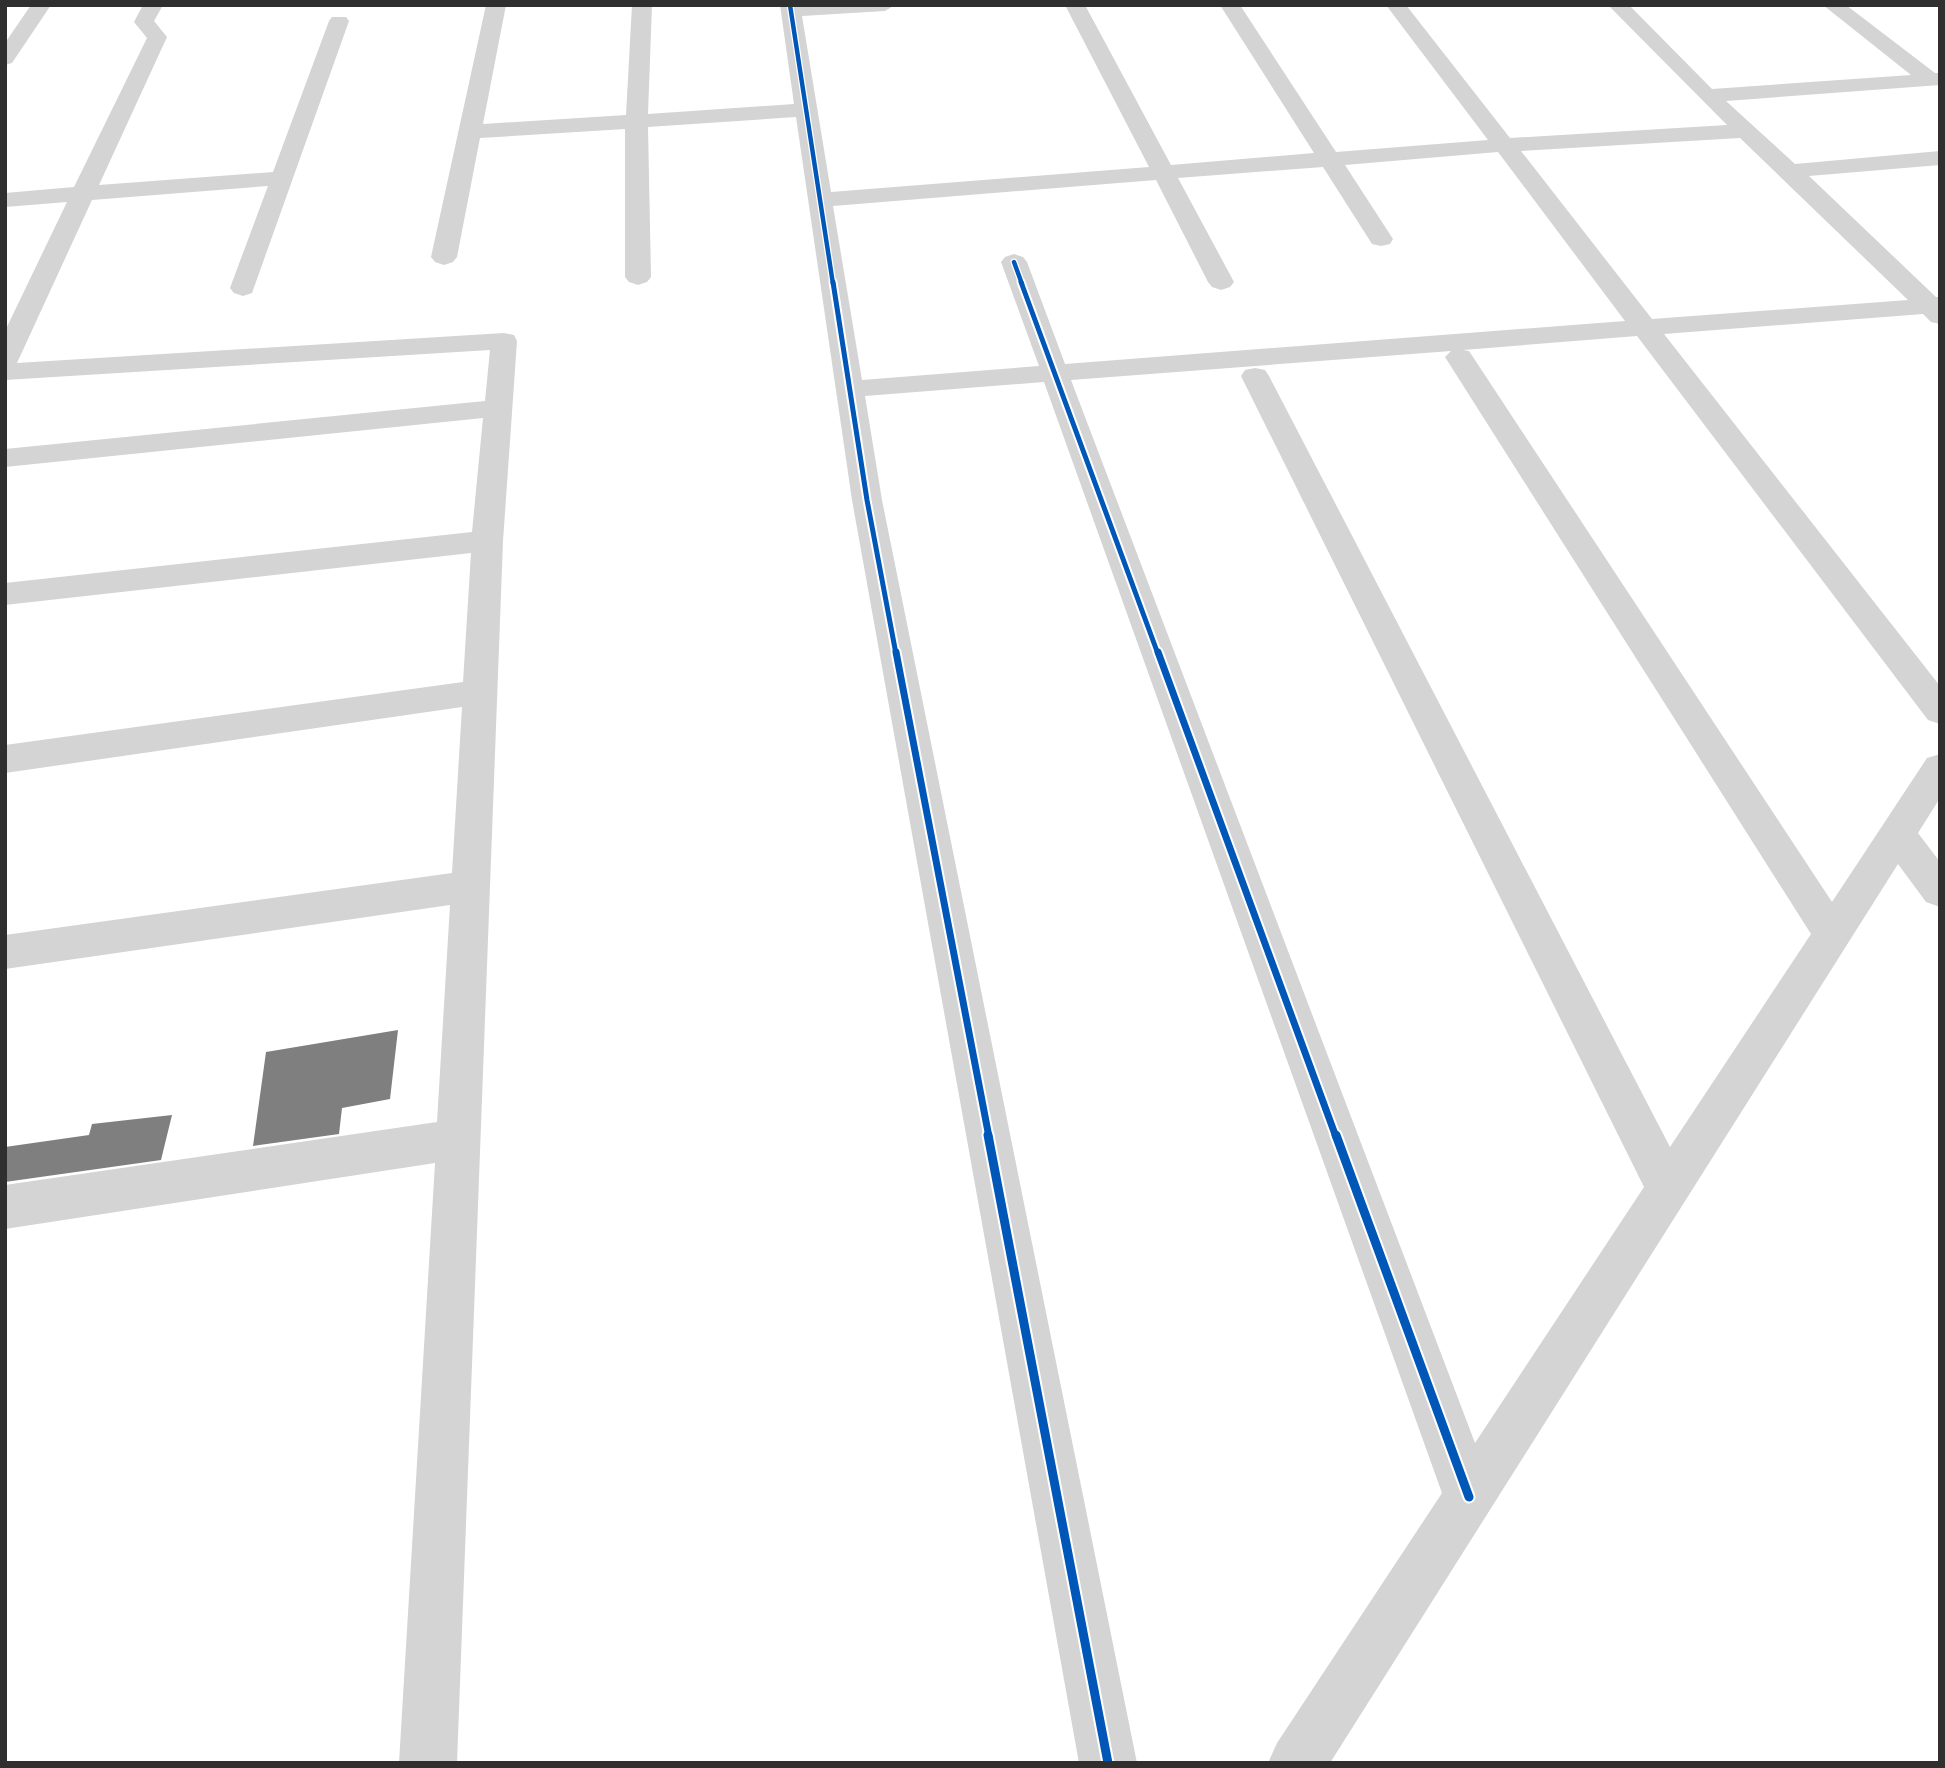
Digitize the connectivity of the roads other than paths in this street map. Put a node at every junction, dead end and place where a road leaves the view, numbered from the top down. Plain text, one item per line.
1 (41, 5) edge
2 (153, 5) edge
3 (496, 5) edge
4 (642, 5) edge
5 (885, 5) edge
6 (1075, 5) edge
7 (1230, 5) edge
8 (1396, 5) edge
9 (1618, 5) edge
10 (1833, 5) edge
11 (790, 8) edge
12 (339, 21) dead end
13 (5, 59) edge
14 (1935, 79) edge
15 (1707, 96) junction
16 (807, 110) junction
17 (637, 121) junction
18 (1746, 131) junction
19 (470, 132) junction
20 (1504, 145) junction
21 (1940, 158) edge
22 (1331, 159) junction
23 (1790, 171) junction
24 (1162, 173) junction
25 (282, 178) junction
26 (84, 194) junction
27 (5, 200) edge
28 (822, 200) junction
29 (1381, 239) dead end
30 (444, 257) dead end
31 (1014, 262) dead end
32 (638, 276) dead end
33 (1221, 282) dead end
34 (243, 288) dead end
35 (1936, 309) edge
36 (1644, 327) junction
37 (1459, 357) dead end
38 (5, 360) edge
39 (5, 372) edge
40 (1054, 373) junction
41 (1255, 376) dead end
42 (851, 389) junction
43 (498, 408) junction
44 (5, 458) edge
45 (487, 541) junction
46 (5, 594) edge
47 (479, 692) junction
48 (1940, 711) edge
49 (5, 759) edge
50 (1940, 768) edge
51 (1897, 834) junction
52 (470, 886) junction
53 (1940, 891) edge
54 (1832, 934) junction
55 (5, 951) edge
56 (458, 1139) junction
57 (1668, 1189) junction
58 (5, 1207) edge
59 (1469, 1497) junction
60 (428, 1763) edge
61 (1108, 1763) edge
62 (1297, 1763) edge

1 - 13 street
2 - 26 street
3 - 19 street
4 - 17 street
5 - 11 street
6 - 24 street
7 - 22 street
8 - 20 street
9 - 15 street
10 - 14 street
11 - 16 street
12 - 25 street
14 - 15 street
15 - 18 street
16 - 17 street
16 - 28 street
17 - 19 street
17 - 32 street
18 - 20 street
18 - 23 street
19 - 30 street
20 - 22 street
20 - 36 street
21 - 23 street
22 - 24 street
22 - 29 street
23 - 35 street
24 - 28 street
24 - 33 street
25 - 26 street
25 - 34 street
26 - 27 street
26 - 38 street
28 - 42 street
31 - 40 street
35 - 36 street
36 - 40 street
36 - 48 street
37 - 54 street
39 - 43 street
40 - 42 street
40 - 59 street
41 - 57 street
42 - 61 street
43 - 44 street
43 - 45 street
45 - 46 street
45 - 47 street
47 - 49 street
47 - 52 street
50 - 51 street
51 - 53 street
51 - 54 street
52 - 55 street
52 - 56 street
54 - 57 street
56 - 58 street
56 - 60 street
57 - 59 street
59 - 62 street

